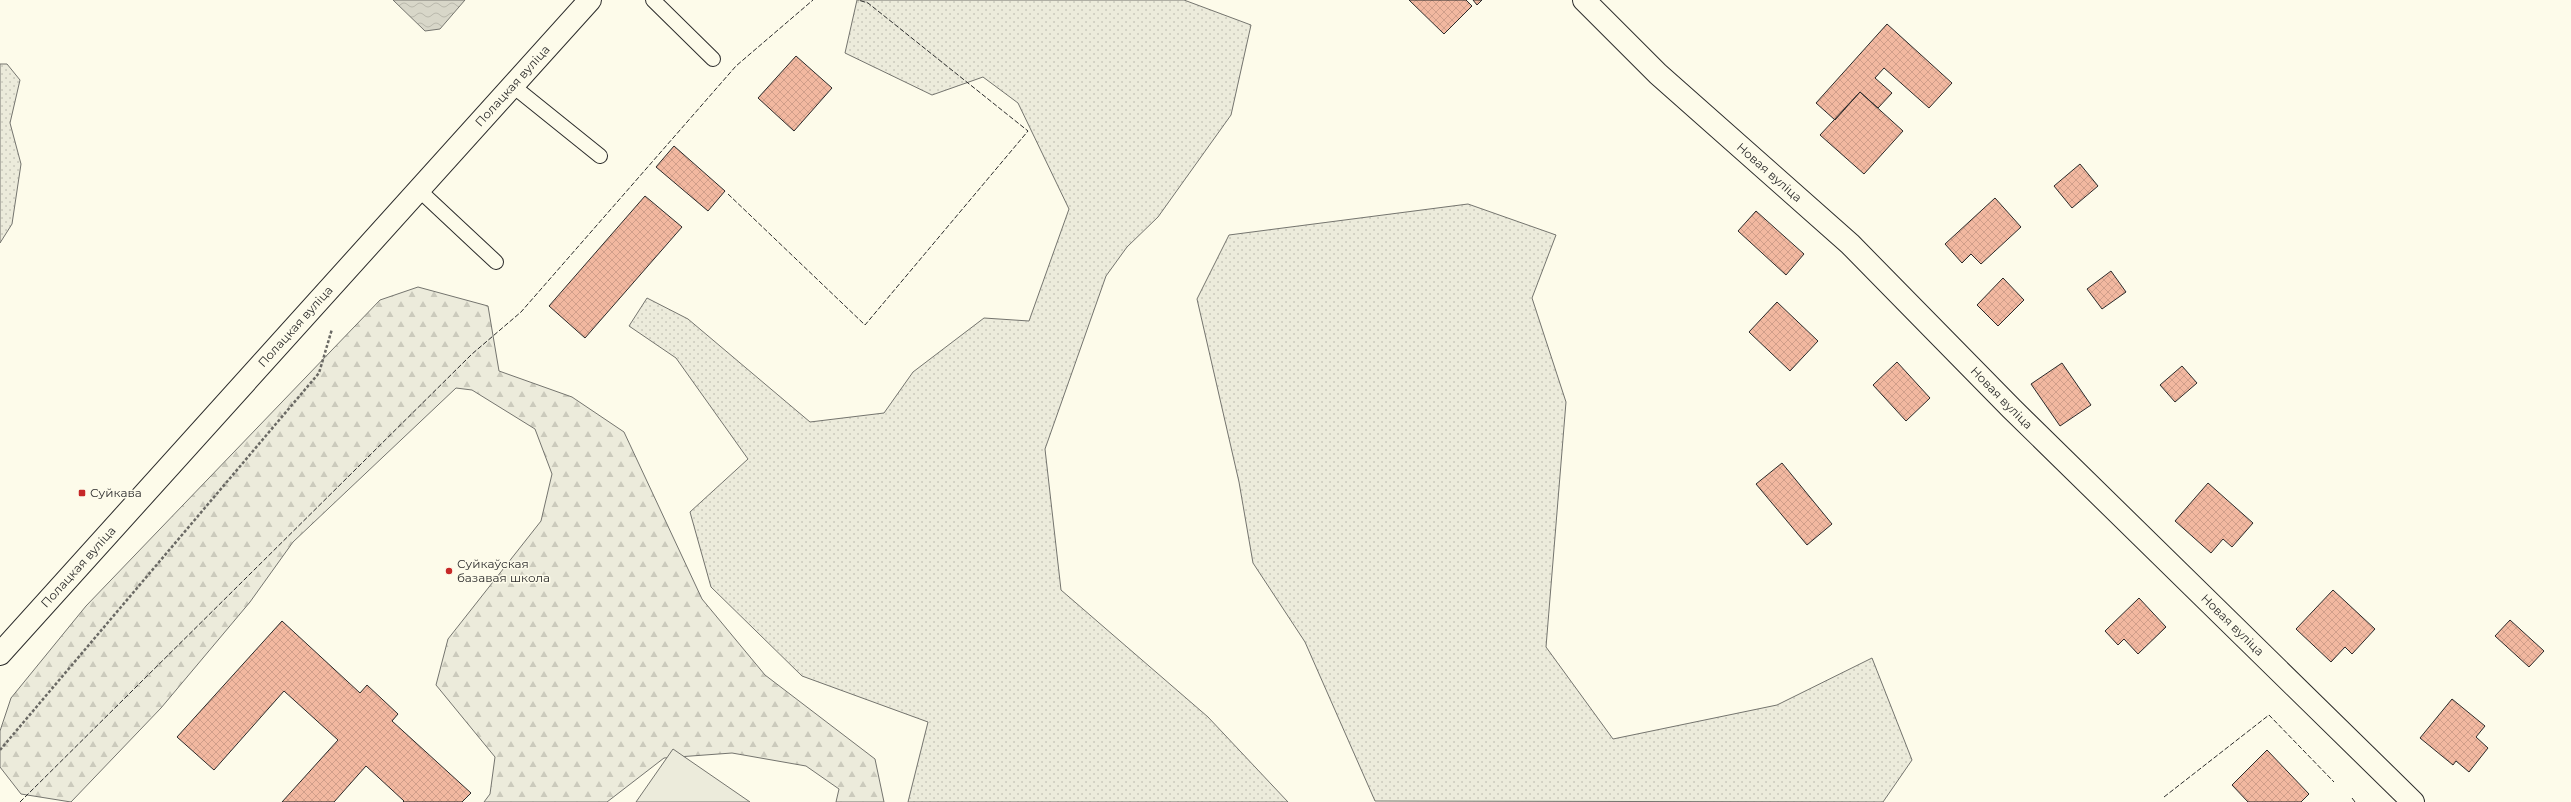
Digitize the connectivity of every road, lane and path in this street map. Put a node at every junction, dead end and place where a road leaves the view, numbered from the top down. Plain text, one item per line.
1 (590, 0) edge
2 (653, 0) edge
3 (1584, 0) edge
4 (713, 59) dead end
5 (513, 86) junction
6 (600, 156) dead end
7 (419, 190) junction
8 (496, 262) dead end
9 (336, 324) dead end
10 (0, 654) edge
11 (0, 750) edge
12 (2413, 802) edge

1 - 5 street, Полацкая вуліца
2 - 4 lane
3 - 12 street, Новая вуліца
5 - 6 lane
5 - 7 street, Полацкая вуліца
7 - 8 lane
7 - 10 street, Полацкая вуліца
9 - 11 path

